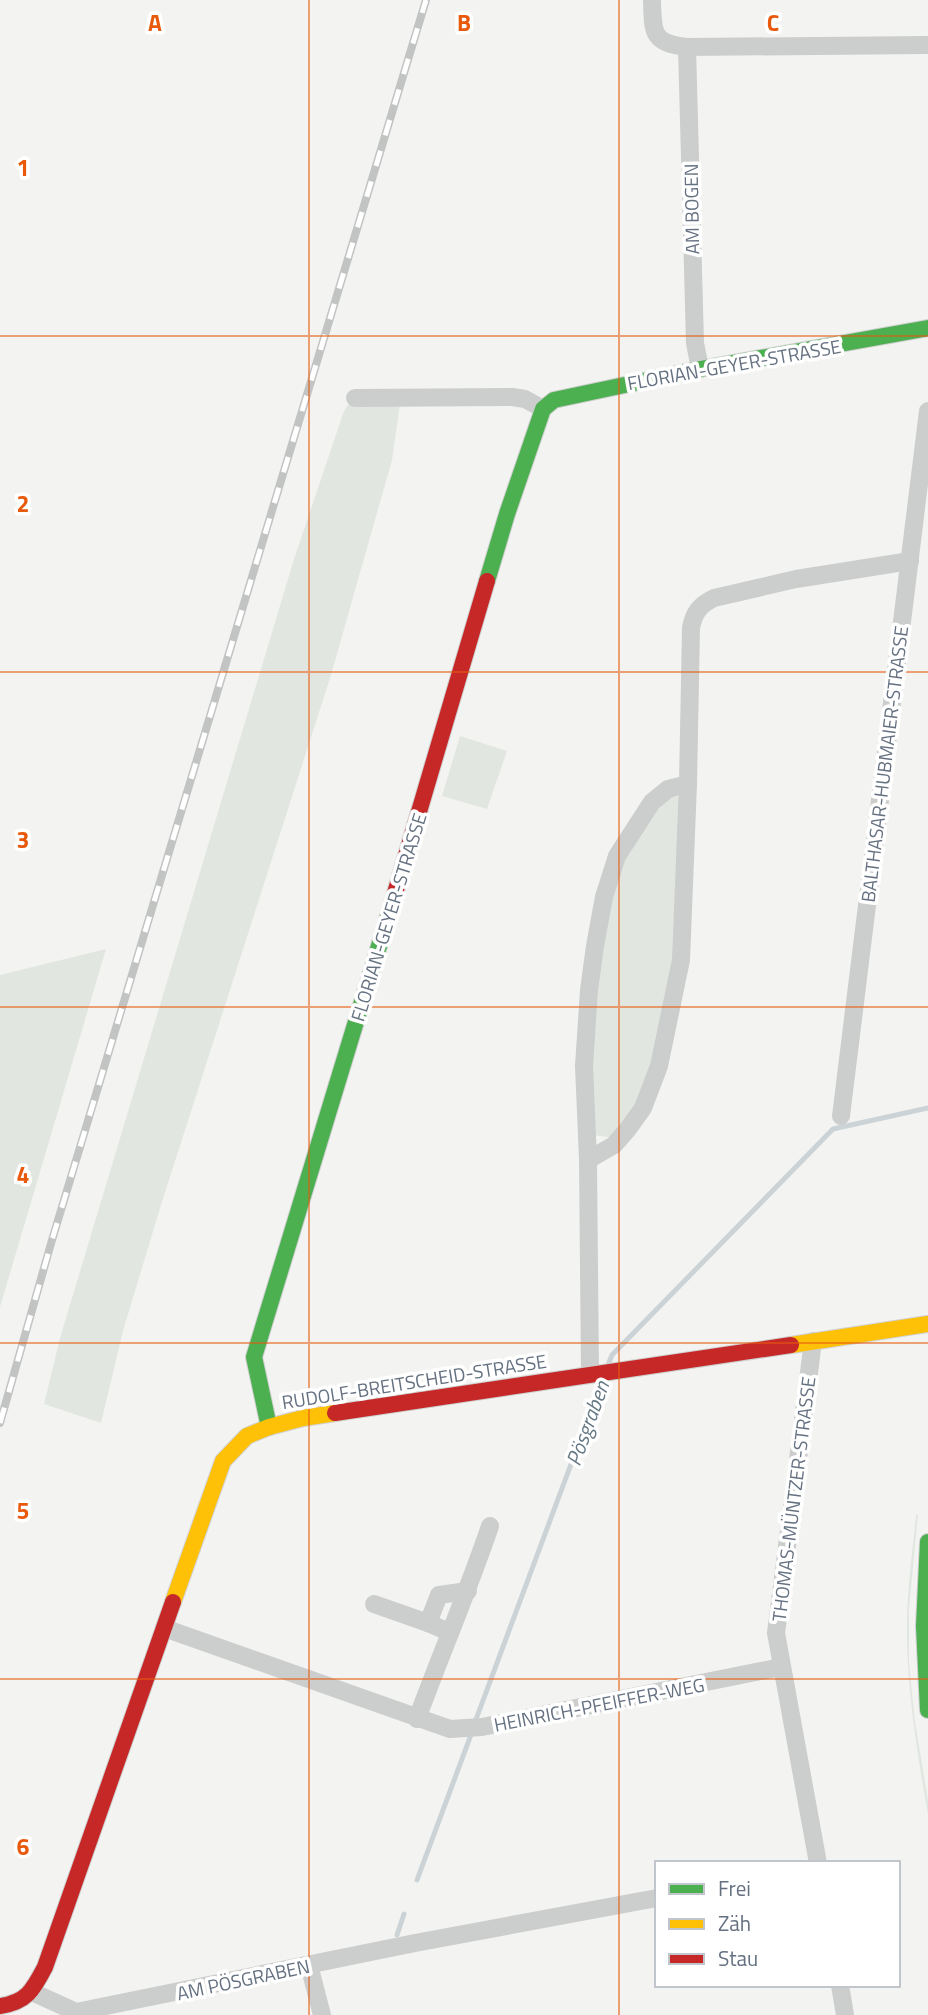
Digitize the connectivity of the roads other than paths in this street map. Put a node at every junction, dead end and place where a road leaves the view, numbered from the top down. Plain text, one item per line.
1 (652, 0) edge
2 (928, 45) edge
3 (687, 47) junction
4 (928, 328) edge
5 (700, 369) junction
6 (355, 398) dead end
7 (543, 409) junction
8 (928, 411) edge
9 (910, 561) junction
10 (688, 783) junction
11 (841, 1116) dead end
12 (588, 1160) junction
13 (928, 1324) edge
14 (813, 1341) junction
15 (601, 1372) junction
16 (269, 1427) junction
17 (490, 1525) dead end
18 (928, 1542) edge
19 (468, 1591) junction
20 (374, 1604) dead end
21 (428, 1623) junction
22 (164, 1628) junction
23 (449, 1632) junction
24 (925, 1639) edge
25 (781, 1667) junction
26 (928, 1710) edge
27 (417, 1719) junction
28 (818, 1861) edge
29 (655, 1898) edge
30 (309, 1965) junction
31 (840, 1987) edge
32 (32, 1992) junction
33 (0, 2006) edge
34 (322, 2015) edge
35 (845, 2015) edge

1 - 3 street
2 - 3 street
3 - 5 street, AM BOGEN
4 - 5 street, FLORIAN-GEYER-STRASSE
5 - 7 street, FLORIAN-GEYER-STRASSE
6 - 7 street
7 - 16 street, FLORIAN-GEYER-STRASSE
8 - 9 street, BALTHASAR-HUBMAIER-STRASSE
9 - 10 street
9 - 11 street, BALTHASAR-HUBMAIER-STRASSE
10 - 12 street
10 - 12 street
12 - 15 street
13 - 14 street, RUDOLF-BREITSCHEID-STRASSE
14 - 15 street, RUDOLF-BREITSCHEID-STRASSE
14 - 25 street, THOMAS-MÜNTZER-STRASSE
15 - 16 street, RUDOLF-BREITSCHEID-STRASSE
16 - 22 street, RUDOLF-BREITSCHEID-STRASSE
17 - 19 street
18 - 24 street
19 - 21 street
19 - 23 street
20 - 21 street
21 - 23 street
22 - 27 street, HEINRICH-PFEIFFER-WEG
22 - 32 street, RUDOLF-BREITSCHEID-STRASSE
23 - 27 street
24 - 26 street
25 - 27 street, HEINRICH-PFEIFFER-WEG
25 - 28 street, THOMAS-MÜNTZER-STRASSE
29 - 30 street, AM PÖSGRABEN
30 - 32 street, AM PÖSGRABEN
30 - 34 street
31 - 35 street
32 - 33 street

